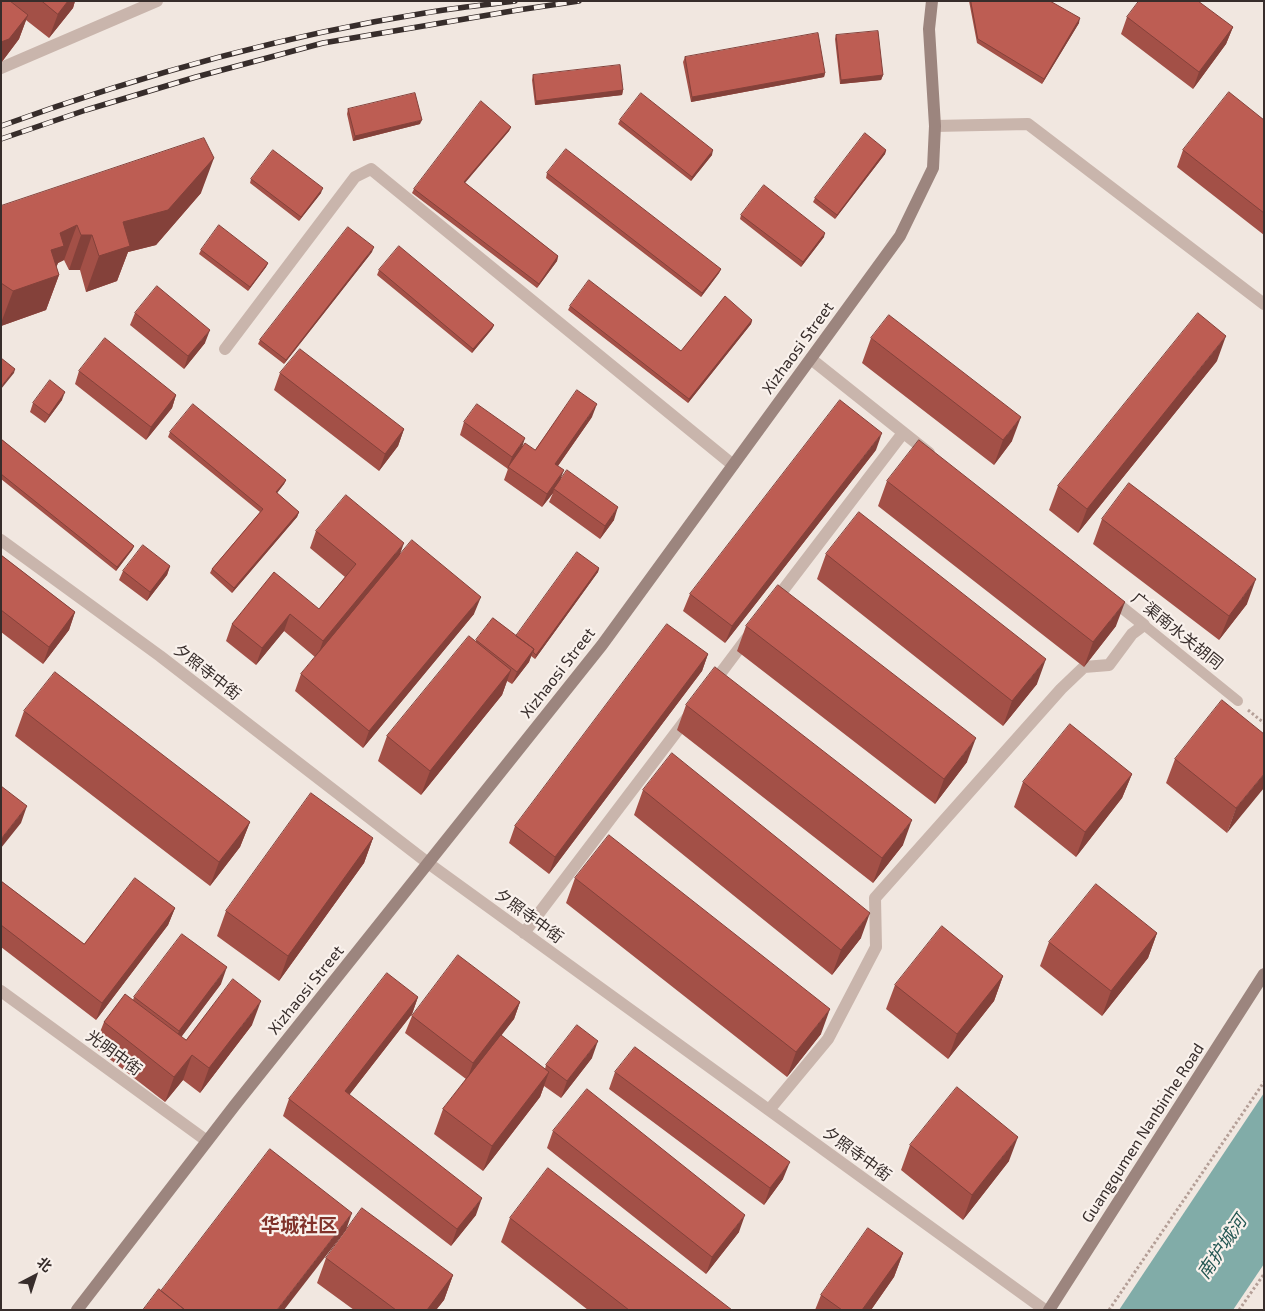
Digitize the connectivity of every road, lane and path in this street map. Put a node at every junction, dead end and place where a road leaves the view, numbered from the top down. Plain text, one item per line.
1 (157, 1) edge
2 (932, 1) edge
3 (1, 68) edge
4 (935, 126) junction
5 (1264, 304) edge
6 (224, 349) dead end
7 (810, 359) junction
8 (903, 433) junction
9 (942, 464) edge
10 (733, 465) junction
11 (1, 540) edge
12 (1097, 588) edge
13 (764, 615) edge
14 (1144, 625) junction
15 (752, 631) edge
16 (704, 694) edge
17 (1238, 701) joint
18 (692, 710) edge
19 (1264, 723) edge
20 (428, 863) junction
21 (524, 933) junction
22 (1264, 974) edge
23 (1, 991) edge
24 (1264, 1082) edge
25 (769, 1110) junction
26 (207, 1141) junction
27 (1264, 1274) edge
28 (77, 1310) edge
29 (1044, 1310) edge
30 (1049, 1310) edge
31 (1109, 1310) edge
32 (1239, 1310) edge

1 - 3 street
2 - 4 street, Xizhaosi Street
4 - 5 street
4 - 7 street, Xizhaosi Street
6 - 10 street
7 - 8 street
7 - 10 street, Xizhaosi Street
8 - 9 street
8 - 13 street
10 - 20 street, Xizhaosi Street
11 - 20 street, 夕照寺中街
12 - 14 street, 广渠南水关胡同
14 - 17 lane, 广渠南水关胡同
14 - 25 street
15 - 16 street
17 - 19 path
18 - 21 street
20 - 21 street, 夕照寺中街
20 - 26 street, Xizhaosi Street
21 - 25 street, 夕照寺中街
22 - 30 street, Guangqumen Nanbinhe Road
23 - 26 street, 光明中街
24 - 31 path
25 - 29 street, 夕照寺中街
26 - 28 street, Xizhaosi Street
27 - 32 path

